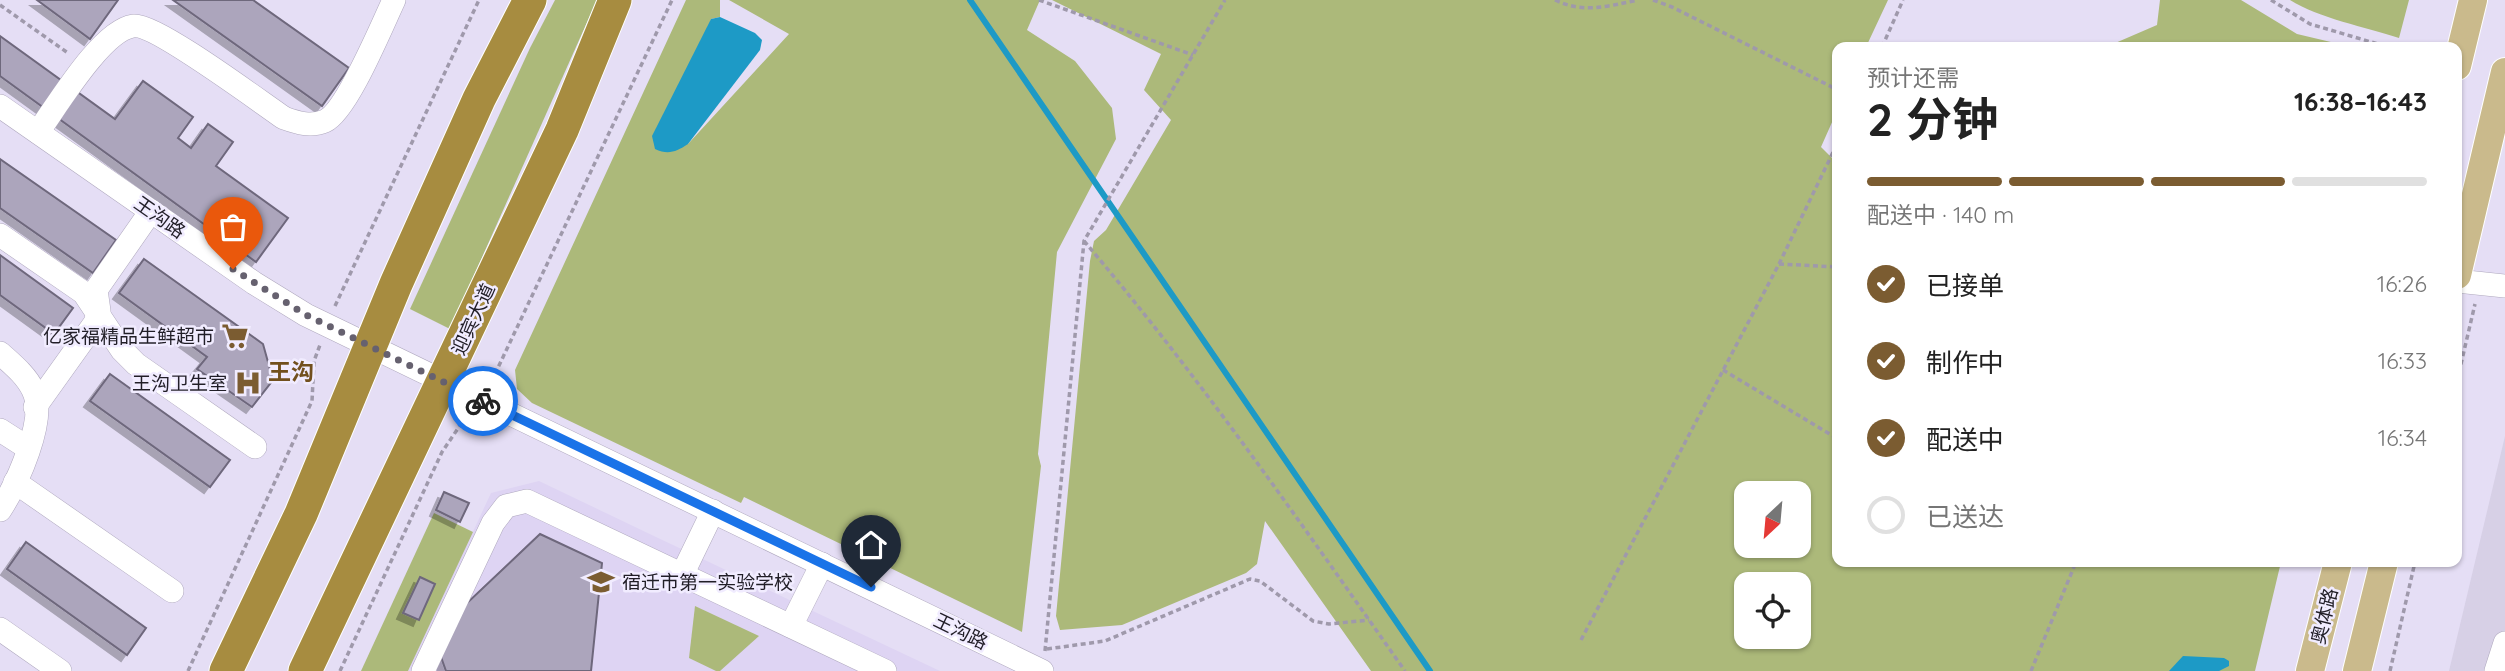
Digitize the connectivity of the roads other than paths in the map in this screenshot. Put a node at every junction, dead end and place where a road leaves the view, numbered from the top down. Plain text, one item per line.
1 (394, 0) edge
2 (520, 0) edge
3 (530, 0) edge
4 (615, 0) edge
5 (629, 0) edge
6 (2473, 0) edge
7 (2462, 45) edge
8 (2505, 72) edge
9 (479, 99) junction
10 (0, 106) edge
11 (562, 130) junction
12 (38, 132) junction
13 (151, 211) junction
14 (0, 235) edge
15 (2462, 254) edge
16 (2462, 282) edge
17 (2505, 286) edge
18 (99, 311) junction
19 (371, 347) junction
20 (0, 353) edge
21 (443, 382) junction
22 (35, 407) junction
23 (0, 430) edge
24 (256, 447) dead end
25 (28, 448) junction
26 (15, 482) junction
27 (0, 510) edge
28 (713, 511) junction
29 (822, 564) junction
30 (2337, 567) edge
31 (2383, 567) edge
32 (682, 575) junction
33 (172, 591) dead end
34 (791, 626) junction
35 (0, 629) edge
36 (2505, 643) edge
37 (1043, 663) edge
38 (60, 671) edge
39 (226, 671) edge
40 (305, 671) edge
41 (423, 671) edge
42 (886, 671) edge
43 (2310, 671) edge
44 (2357, 671) edge
45 (2496, 671) edge

1 - 12 street
2 - 9 main road
3 - 9 highway
4 - 11 highway, 迎宾大道
5 - 11 main road
6 - 7 main road
8 - 15 main road
9 - 19 highway
10 - 12 street, 王沟路
11 - 21 highway, 迎宾大道
12 - 13 street, 王沟路
13 - 18 street
13 - 19 street, 王沟路
14 - 18 street
16 - 17 street
18 - 22 street
18 - 24 street
19 - 21 street, 王沟路
19 - 39 highway
20 - 22 street
21 - 28 street, 王沟路
21 - 40 highway, 迎宾大道
22 - 25 street
23 - 25 street
25 - 26 street
26 - 27 street
26 - 33 street
28 - 29 street, 王沟路
28 - 32 street
29 - 34 street
29 - 37 street, 王沟路
30 - 43 main road, 奥体路
31 - 44 main road
32 - 34 street
32 - 41 street
34 - 42 street
35 - 38 street
36 - 45 street

